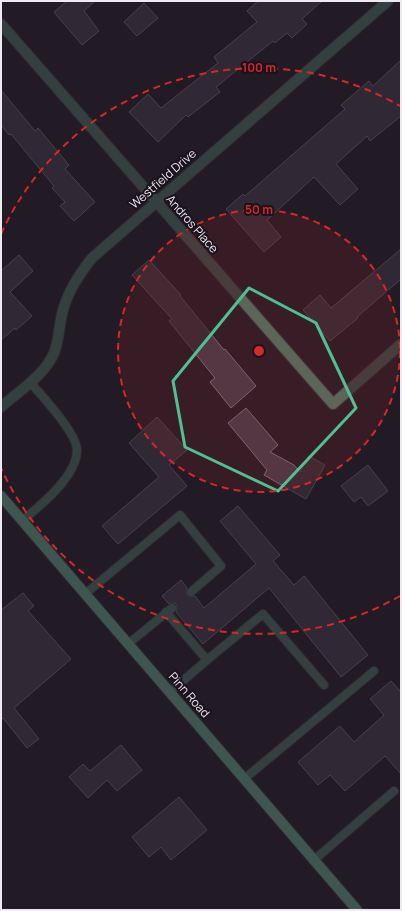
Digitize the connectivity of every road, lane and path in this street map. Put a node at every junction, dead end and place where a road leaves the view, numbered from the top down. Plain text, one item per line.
1 (388, 1) edge
2 (1, 24) edge
3 (156, 202) junction
4 (401, 344) edge
5 (30, 382) junction
6 (1, 407) edge
7 (1, 496) edge
8 (22, 520) junction
9 (191, 592) dead end
10 (85, 594) junction
11 (128, 644) junction
12 (207, 660) junction
13 (374, 671) dead end
14 (324, 685) dead end
15 (170, 692) junction
16 (244, 779) junction
17 (394, 791) dead end
18 (314, 860) junction
19 (357, 910) edge

1 - 3 street, Westfield Drive
2 - 3 street, Andros Place
3 - 4 street, Andros Place
3 - 5 street, Westfield Drive
5 - 6 street, Westfield Drive
5 - 8 lane
7 - 8 street, Pinn Road
8 - 10 street, Pinn Road
9 - 10 lane
10 - 11 street, Pinn Road
11 - 12 lane
11 - 15 street, Pinn Road
12 - 14 lane
12 - 15 lane
13 - 16 lane
15 - 16 street, Pinn Road
16 - 18 street, Pinn Road
17 - 18 lane
18 - 19 street, Pinn Road

